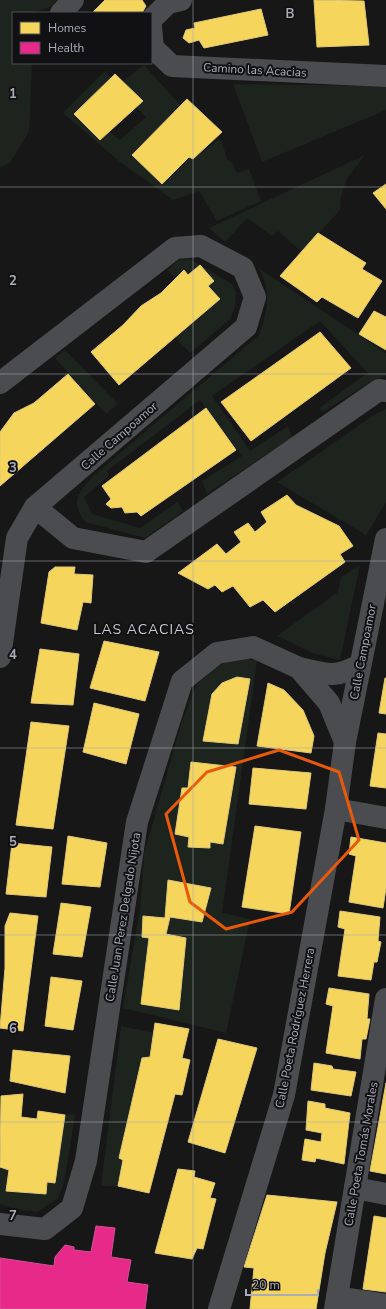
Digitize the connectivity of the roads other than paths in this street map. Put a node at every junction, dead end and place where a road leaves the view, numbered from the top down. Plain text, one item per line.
1 (73, 0) edge
2 (181, 0) edge
3 (62, 12) edge
4 (152, 19) edge
5 (152, 38) edge
6 (386, 76) edge
7 (0, 383) edge
8 (386, 391) edge
9 (35, 507) junction
10 (386, 540) edge
11 (0, 658) edge
12 (360, 665) junction
13 (298, 668) junction
14 (345, 742) junction
15 (336, 809) junction
16 (386, 818) edge
17 (386, 999) edge
18 (383, 1041) edge
19 (355, 1188) junction
20 (386, 1194) edge
21 (0, 1224) edge
22 (336, 1303) edge
23 (386, 1305) edge
24 (219, 1309) edge

1 - 3 street
2 - 4 street
5 - 6 street, Camino las Acacias
7 - 9 street, Calle Campoamor
8 - 9 street
9 - 11 street
10 - 12 street, Calle Campoamor
12 - 13 street, Calle Juan Perez Delgado Nijota
12 - 14 street, Calle Campoamor
13 - 14 street, Calle Juan Perez Delgado Nijota
13 - 21 street, Calle Juan Perez Delgado Nijota
14 - 15 street, Calle Poeta Rodríguez Herrera
15 - 16 street
15 - 24 street, Calle Poeta Rodríguez Herrera
17 - 18 street, Calle Poeta Tomás Morales
18 - 19 street, Calle Poeta Tomás Morales
19 - 20 street
19 - 22 street, Calle Poeta Tomás Morales
22 - 23 street

